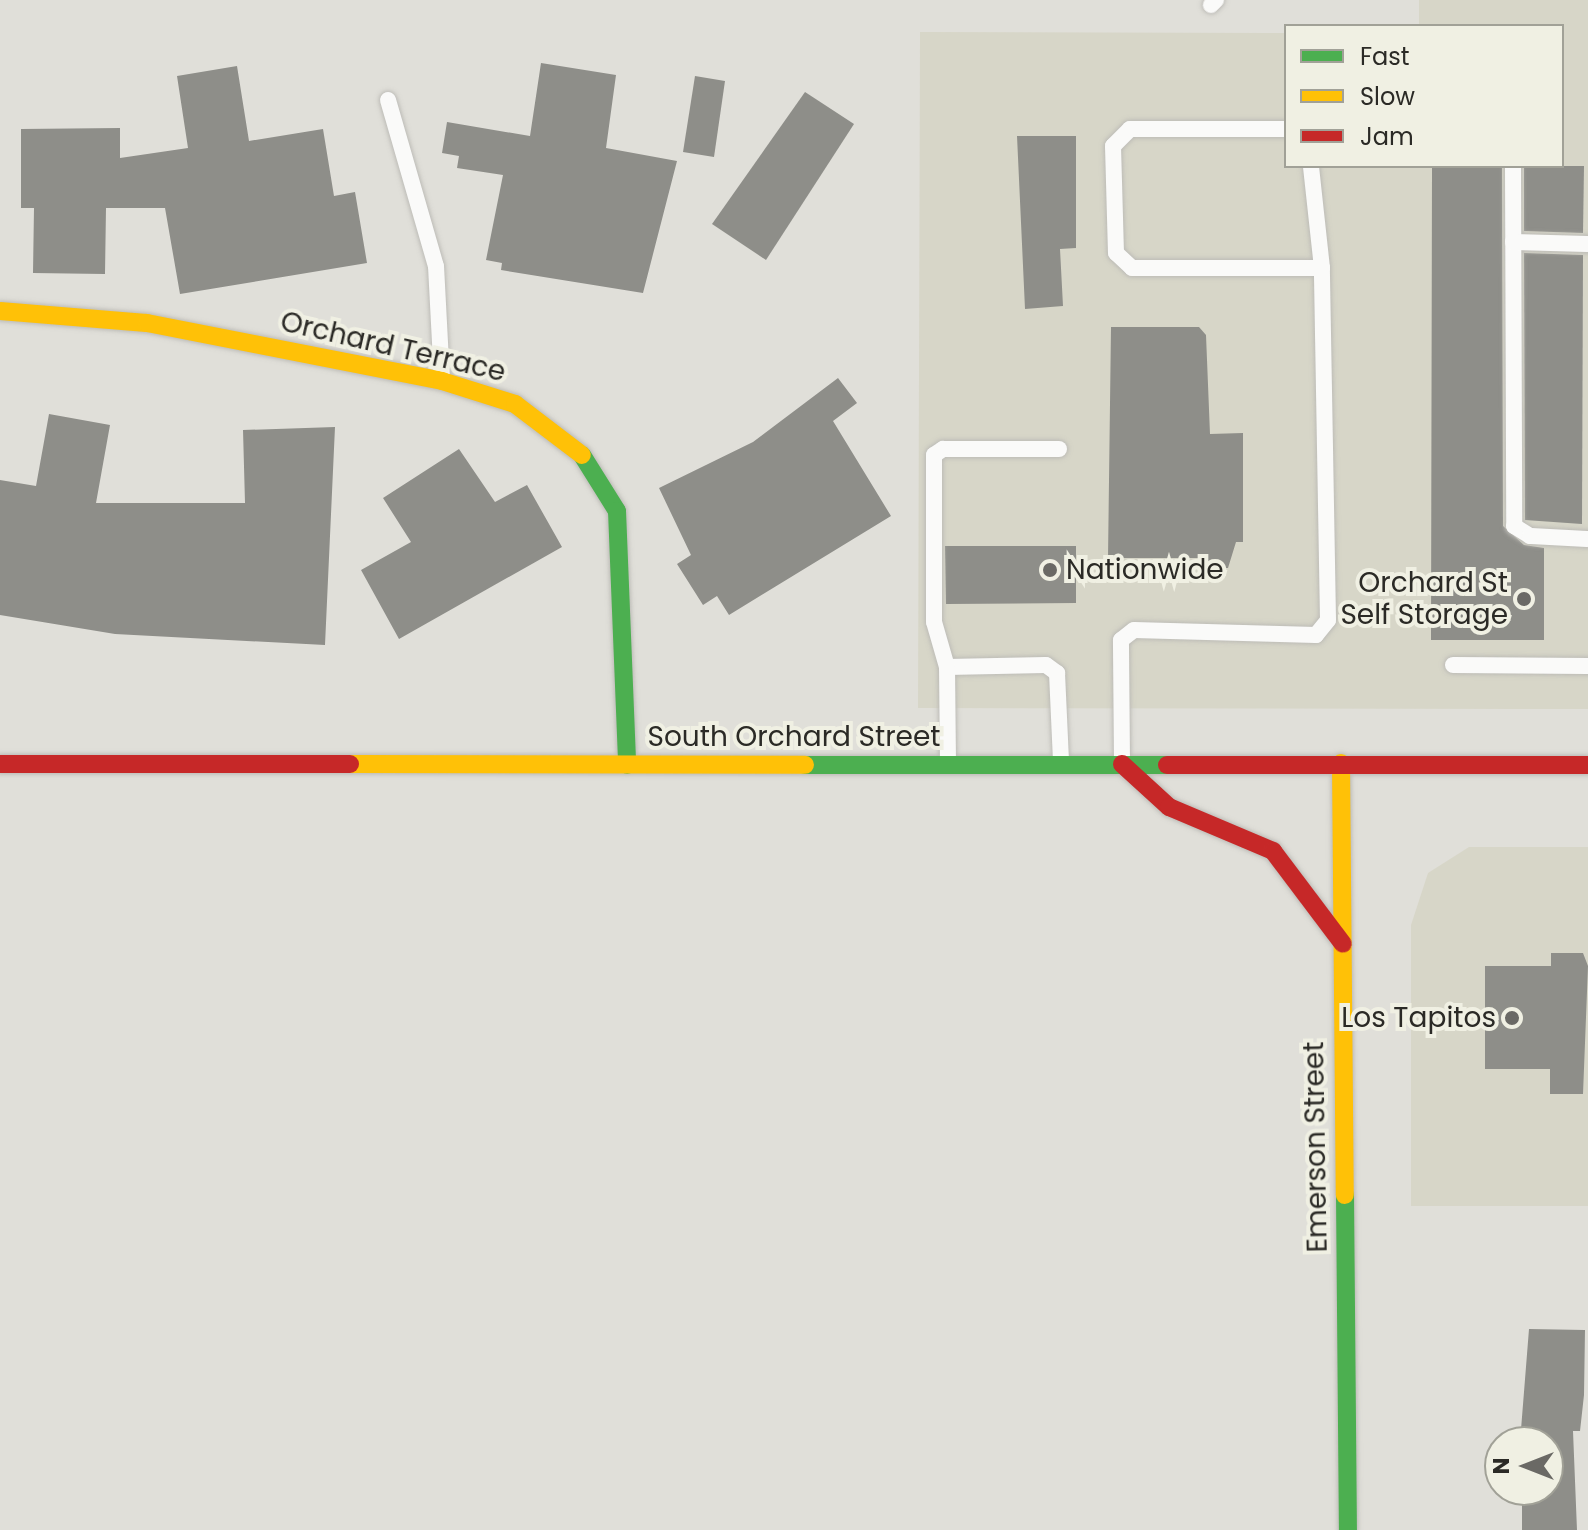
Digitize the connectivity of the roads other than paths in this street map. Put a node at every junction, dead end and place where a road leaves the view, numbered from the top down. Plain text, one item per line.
1 (388, 100) dead end
2 (1284, 129) edge
3 (1311, 168) edge
4 (1513, 168) edge
5 (1513, 242) junction
6 (1588, 244) edge
7 (1322, 268) junction
8 (0, 311) edge
9 (442, 381) junction
10 (1059, 449) dead end
11 (1588, 539) edge
12 (1453, 665) dead end
13 (1588, 666) edge
14 (947, 667) junction
15 (1341, 763) junction
16 (0, 764) edge
17 (948, 764) junction
18 (1062, 764) junction
19 (1122, 764) junction
20 (627, 765) junction
21 (1588, 765) edge
22 (1343, 944) junction
23 (1348, 1530) edge

1 - 9 lane
2 - 7 lane
3 - 7 lane
4 - 5 lane
5 - 6 lane
5 - 11 lane
7 - 19 lane
8 - 9 main road, Orchard Terrace
9 - 20 main road, Orchard Terrace
10 - 14 lane
12 - 13 lane
14 - 17 lane
14 - 18 lane
15 - 19 main road, South Orchard Street
15 - 21 main road, South Orchard Street
15 - 22 main road, Emerson Street
16 - 20 main road, South Orchard Street
17 - 18 main road, South Orchard Street
17 - 20 main road, South Orchard Street
18 - 19 main road, South Orchard Street
19 - 22 main road
22 - 23 main road, Emerson Street

